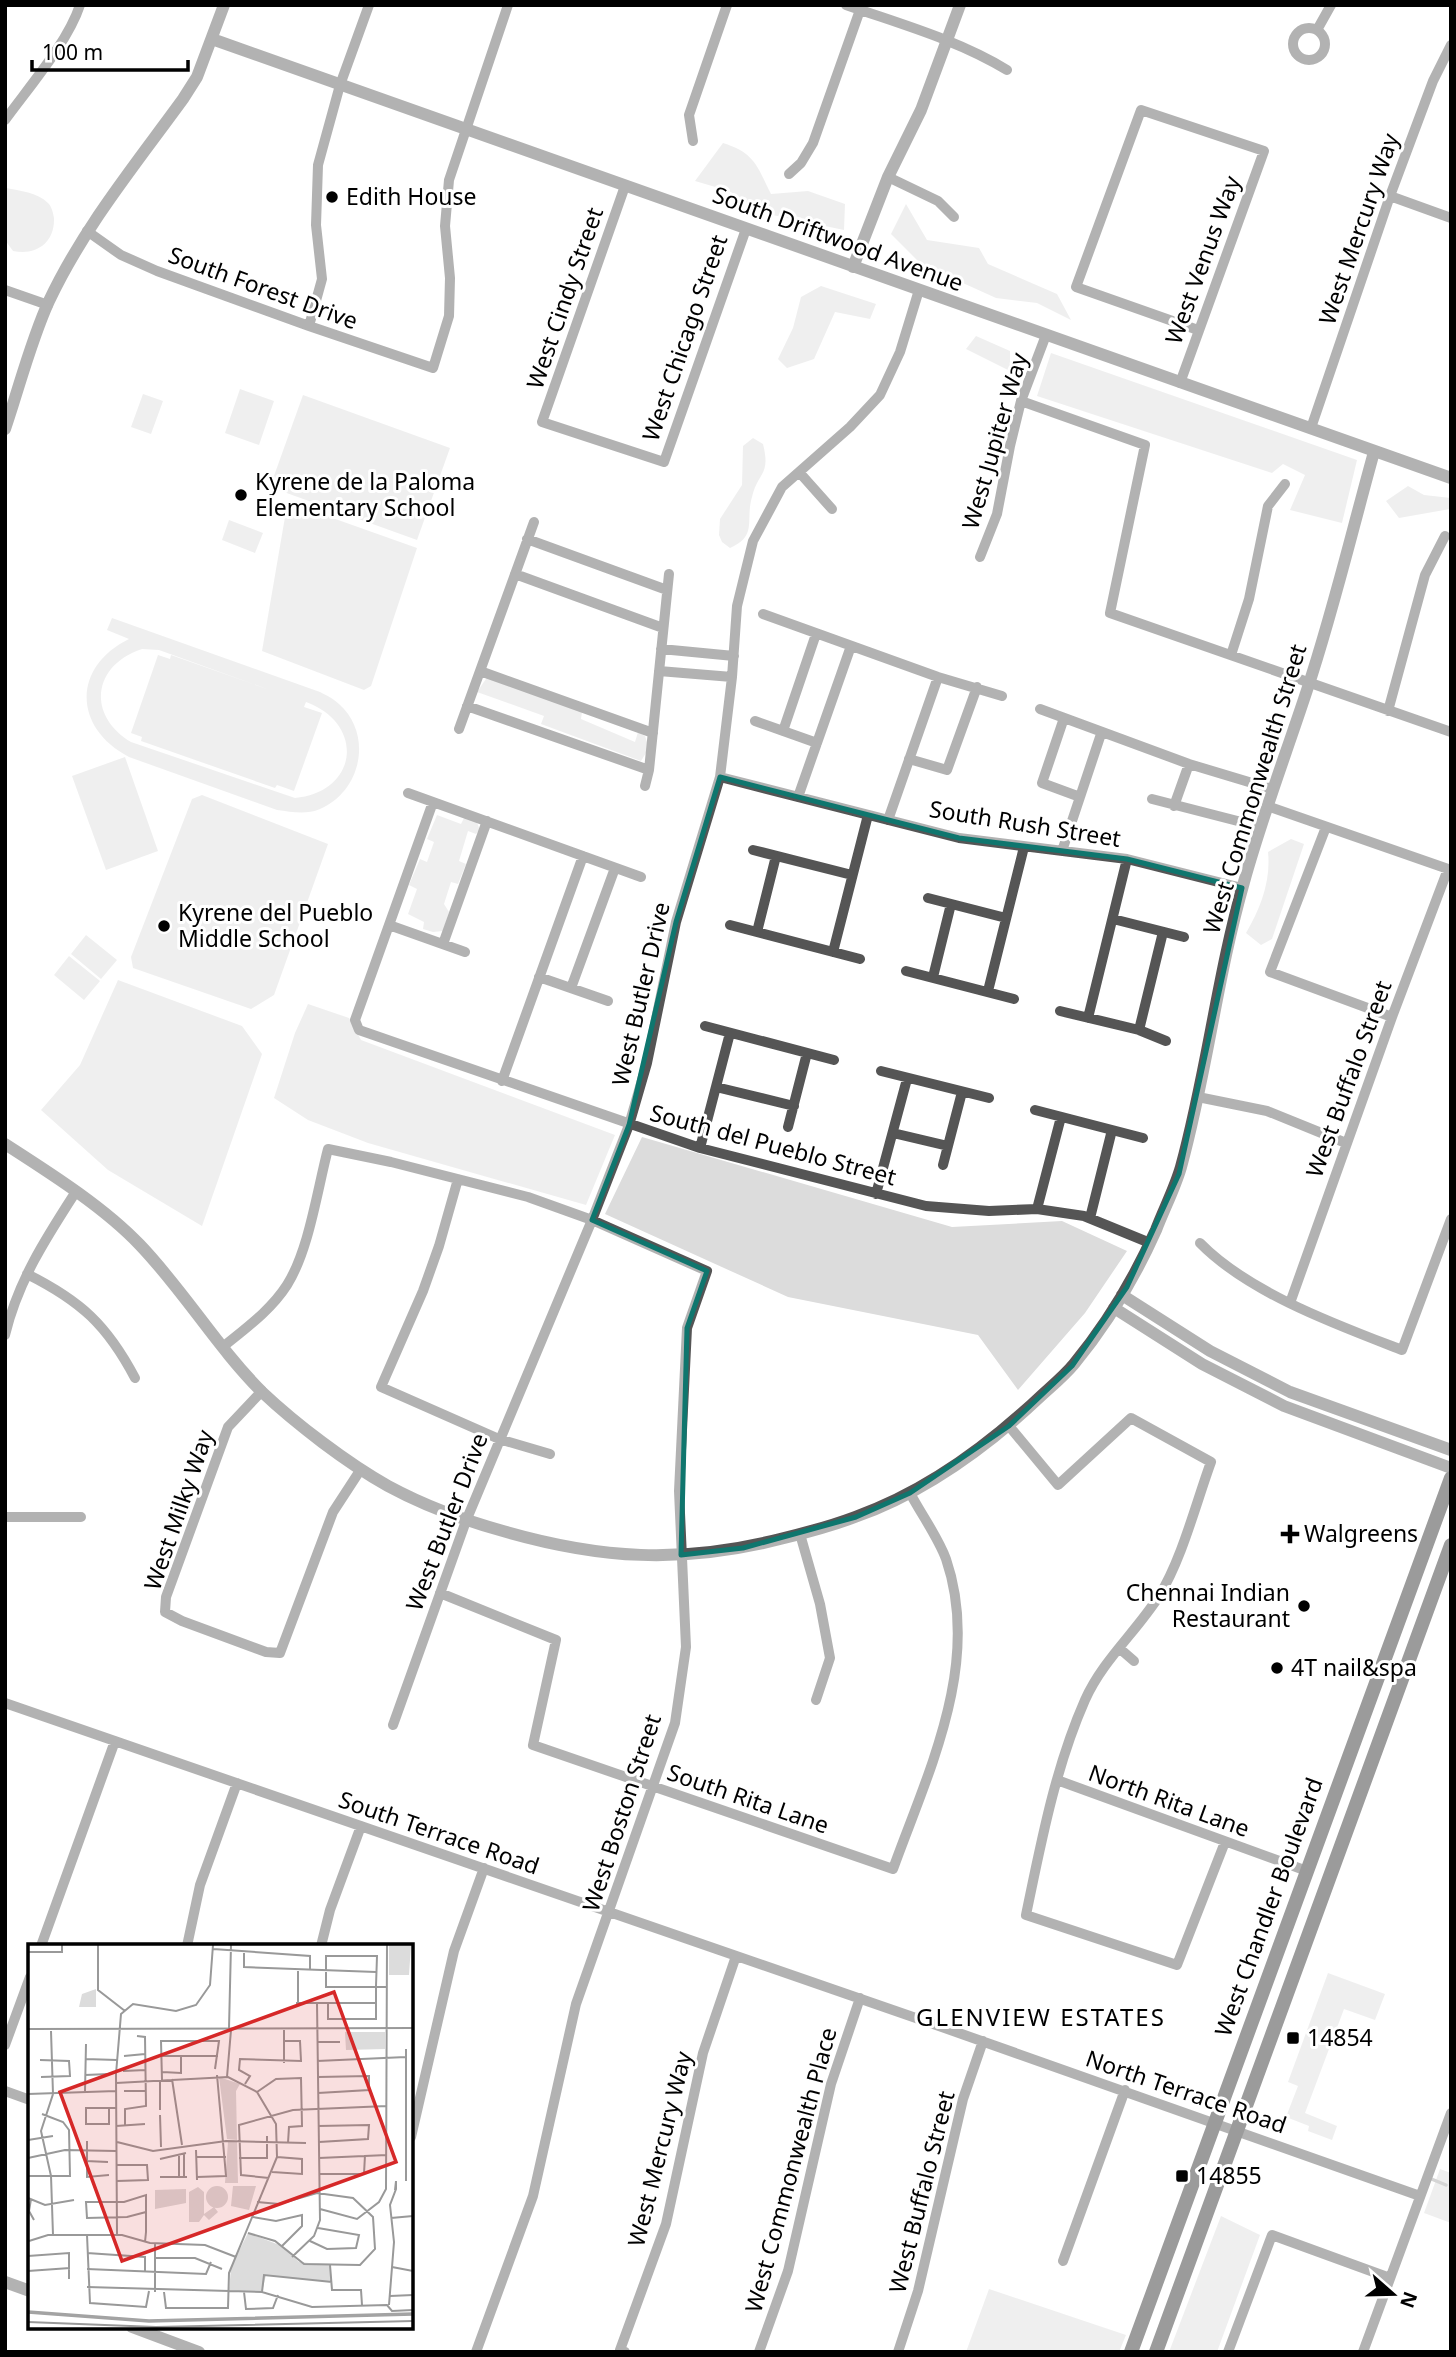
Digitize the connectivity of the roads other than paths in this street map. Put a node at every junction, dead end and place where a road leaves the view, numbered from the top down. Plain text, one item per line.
1 (80, 5) edge
2 (223, 5) edge
3 (369, 5) edge
4 (509, 5) edge
5 (727, 5) edge
6 (846, 5) edge
7 (960, 5) edge
8 (1331, 5) edge
9 (860, 10) junction
10 (1317, 30) dead end
11 (212, 39) junction
12 (947, 41) junction
13 (1451, 45) edge
14 (1007, 71) dead end
15 (340, 85) junction
16 (5, 120) edge
17 (465, 129) junction
18 (693, 141) dead end
19 (789, 174) dead end
20 (888, 177) junction
21 (625, 186) junction
22 (1390, 196) junction
23 (954, 216) dead end
24 (1451, 218) edge
25 (746, 229) junction
26 (87, 231) junction
27 (853, 267) junction
28 (5, 290) edge
29 (919, 290) junction
30 (48, 305) junction
31 (309, 326) junction
32 (1198, 330) junction
33 (1046, 335) junction
34 (1180, 383) junction
35 (1021, 401) junction
36 (1311, 428) junction
37 (5, 429) edge
38 (1374, 452) junction
39 (664, 462) joint
40 (799, 472) junction
41 (1451, 478) edge
42 (1285, 484) dead end
43 (832, 509) dead end
44 (534, 522) dead end
45 (1446, 536) dead end
46 (527, 539) junction
47 (980, 557) dead end
48 (515, 574) junction
49 (669, 574) dead end
50 (667, 590) junction
51 (763, 614) dead end
52 (663, 628) junction
53 (816, 634) junction
54 (851, 646) junction
55 (661, 649) junction
56 (1231, 655) junction
57 (734, 656) junction
58 (480, 671) junction
59 (659, 671) junction
60 (732, 677) junction
61 (938, 677) junction
62 (1309, 684) junction
63 (977, 687) junction
64 (1002, 696) dead end
65 (467, 706) junction
66 (1040, 709) dead end
67 (1388, 711) junction
68 (1064, 718) junction
69 (755, 721) dead end
70 (459, 729) dead end
71 (783, 730) junction
72 (653, 733) junction
73 (1451, 733) edge
74 (1101, 734) junction
75 (817, 743) junction
76 (909, 759) junction
77 (1189, 764) junction
78 (649, 770) junction
79 (720, 778) junction
80 (645, 786) dead end
81 (1272, 789) junction
82 (408, 793) dead end
83 (799, 797) junction
84 (1080, 797) junction
85 (1153, 799) dead end
86 (433, 802) junction
87 (1174, 806) junction
88 (1267, 806) junction
89 (868, 815) junction
90 (888, 820) junction
91 (487, 821) junction
92 (1261, 827) junction
93 (1326, 827) junction
94 (1024, 847) junction
95 (753, 850) dead end
96 (1062, 851) junction
97 (583, 856) junction
98 (776, 856) junction
99 (1127, 859) junction
100 (615, 868) junction
101 (1449, 869) edge
102 (852, 874) junction
103 (640, 877) dead end
104 (1242, 888) junction
105 (928, 898) dead end
106 (951, 904) junction
107 (1006, 918) junction
108 (1113, 919) junction
109 (389, 925) junction
110 (730, 925) dead end
111 (757, 932) junction
112 (1163, 932) junction
113 (1184, 937) dead end
114 (443, 944) junction
115 (465, 952) dead end
116 (833, 952) junction
117 (860, 960) dead end
118 (906, 971) dead end
119 (540, 977) junction
120 (933, 977) junction
121 (571, 988) junction
122 (988, 991) junction
123 (1014, 999) dead end
124 (608, 1001) dead end
125 (1060, 1011) dead end
126 (1392, 1017) junction
127 (1088, 1018) junction
128 (705, 1026) dead end
129 (1139, 1030) junction
130 (730, 1033) junction
131 (1166, 1041) dead end
132 (807, 1053) junction
133 (834, 1060) dead end
134 (881, 1072) dead end
135 (907, 1079) junction
136 (502, 1081) junction
137 (716, 1087) junction
138 (962, 1092) junction
139 (1198, 1097) junction
140 (989, 1098) dead end
141 (794, 1106) junction
142 (1035, 1110) dead end
143 (1061, 1117) junction
144 (629, 1125) junction
145 (788, 1127) dead end
146 (1112, 1130) junction
147 (892, 1133) junction
148 (1143, 1138) dead end
149 (1346, 1143) junction
150 (5, 1144) edge
151 (948, 1146) junction
152 (700, 1148) junction
153 (943, 1165) dead end
154 (458, 1178) junction
155 (75, 1192) junction
156 (876, 1194) junction
157 (1037, 1209) junction
158 (1090, 1218) junction
159 (1451, 1219) edge
160 (592, 1220) junction
161 (1150, 1242) junction
162 (1200, 1243) dead end
163 (27, 1274) junction
164 (1122, 1295) junction
165 (1290, 1303) junction
166 (1114, 1308) junction
167 (5, 1335) edge
168 (224, 1346) junction
169 (135, 1378) dead end
170 (261, 1391) junction
171 (1322, 1405) junction
172 (1316, 1420) junction
173 (1009, 1426) junction
174 (499, 1439) junction
175 (1451, 1450) edge
176 (550, 1454) dead end
177 (1451, 1468) edge
178 (361, 1469) junction
179 (1451, 1478) edge
180 (910, 1493) junction
181 (5, 1517) edge
182 (81, 1517) dead end
183 (466, 1521) junction
184 (800, 1534) junction
185 (1451, 1545) edge
186 (681, 1555) junction
187 (440, 1593) junction
188 (1119, 1648) junction
189 (1134, 1661) dead end
190 (816, 1700) dead end
191 (5, 1703) edge
192 (393, 1725) dead end
193 (115, 1741) junction
194 (1352, 1746) junction
195 (1375, 1755) junction
196 (1057, 1780) junction
197 (237, 1783) junction
198 (653, 1787) junction
199 (361, 1826) junction
200 (1225, 1842) junction
201 (484, 1868) junction
202 (1307, 1871) junction
203 (610, 1912) junction
204 (42, 1944) edge
205 (187, 1944) edge
206 (322, 1944) edge
207 (736, 1956) junction
208 (28, 1982) edge
209 (860, 1998) junction
210 (983, 2041) junction
211 (5, 2045) edge
212 (1125, 2090) junction
213 (5, 2091) edge
214 (28, 2099) edge
215 (1451, 2113) edge
216 (1214, 2123) junction
217 (413, 2128) edge
218 (1238, 2131) junction
219 (1420, 2196) junction
220 (1063, 2261) dead end
221 (1390, 2278) junction
222 (5, 2282) edge
223 (28, 2290) edge
224 (137, 2329) edge
225 (622, 2351) edge
226 (200, 2352) edge
227 (476, 2352) edge
228 (759, 2352) edge
229 (898, 2352) edge
230 (1131, 2352) edge
231 (1156, 2352) edge
232 (1228, 2352) edge
233 (1363, 2352) edge

1 - 16 street
2 - 11 street
3 - 15 street
4 - 17 street
5 - 18 street
6 - 9 street
7 - 12 street
8 - 10 street
9 - 12 street
9 - 19 street
11 - 15 street, South Driftwood Avenue
11 - 26 street
12 - 14 street
12 - 20 street
13 - 22 street, West Mercury Way
15 - 17 street, South Driftwood Avenue
15 - 31 street
17 - 21 street, South Driftwood Avenue
17 - 31 street, South Forest Drive
20 - 23 street
20 - 27 street
21 - 25 street, South Driftwood Avenue
21 - 39 street, West Cindy Street
22 - 24 street
22 - 36 street, West Mercury Way
25 - 27 street, South Driftwood Avenue
25 - 39 street, West Chicago Street
26 - 30 street
26 - 31 street, South Forest Drive
27 - 29 street, South Driftwood Avenue
28 - 30 street
29 - 33 street, South Driftwood Avenue
29 - 40 street, West Butler Drive
30 - 37 street
32 - 32 street, West Venus Way
32 - 34 street, West Venus Way
33 - 34 street, South Driftwood Avenue
33 - 35 street, West Jupiter Way
34 - 36 street, South Driftwood Avenue
35 - 47 street, West Jupiter Way
35 - 56 street
36 - 38 street, South Driftwood Avenue
38 - 41 street, South Driftwood Avenue
38 - 62 street, West Commonwealth Street
40 - 43 street
40 - 57 street, West Butler Drive
42 - 56 street
44 - 46 street
45 - 67 street
46 - 48 street
46 - 50 street
48 - 52 street
48 - 58 street
49 - 50 street
50 - 52 street
51 - 53 street
52 - 55 street
53 - 54 street
53 - 71 street
54 - 61 street
54 - 75 street
55 - 57 street
55 - 59 street
56 - 62 street
57 - 60 street, West Butler Drive
58 - 65 street
58 - 72 street
59 - 60 street
59 - 72 street
60 - 79 street, West Butler Drive
61 - 63 street
61 - 76 street
62 - 67 street
62 - 81 street, West Commonwealth Street
63 - 64 street
63 - 76 street
65 - 70 street
65 - 78 street
66 - 68 street
67 - 73 street
68 - 74 street
68 - 84 street
69 - 71 street
71 - 75 street
72 - 78 street
74 - 77 street
74 - 84 street
75 - 83 street
76 - 90 street
77 - 81 street
77 - 87 street
78 - 80 street
79 - 83 street, South Rush Street
79 - 144 street, West Butler Drive
81 - 88 street, West Commonwealth Street
82 - 86 street
83 - 89 street, South Rush Street
84 - 96 street
85 - 87 street
86 - 91 street
86 - 109 street
87 - 92 street
88 - 92 street, West Commonwealth Street
88 - 93 street
89 - 90 street, South Rush Street
89 - 102 street
90 - 94 street, South Rush Street
91 - 97 street
91 - 114 street
92 - 104 street, West Commonwealth Street
93 - 101 street
93 - 126 street
94 - 96 street, South Rush Street
94 - 107 street
95 - 98 street
96 - 99 street, South Rush Street
97 - 100 street
97 - 119 street
98 - 102 street
98 - 111 street
99 - 104 street, South Rush Street
99 - 108 street
100 - 103 street
100 - 121 street
101 - 126 street, West Buffalo Street
102 - 116 street
104 - 139 street, West Commonwealth Street
105 - 106 street
106 - 107 street
106 - 120 street
107 - 122 street
108 - 112 street
108 - 127 street
109 - 114 street
109 - 136 street, South del Pueblo Street
110 - 111 street
111 - 116 street
112 - 113 street
112 - 129 street
114 - 115 street
116 - 117 street
118 - 120 street
119 - 121 street
119 - 136 street
120 - 122 street
121 - 124 street
122 - 123 street
125 - 127 street
126 - 149 street, West Buffalo Street
127 - 129 street
128 - 130 street
129 - 131 street
130 - 132 street
130 - 137 street
132 - 133 street
132 - 141 street
134 - 135 street
135 - 138 street
135 - 147 street
136 - 144 street, South del Pueblo Street
137 - 141 street
137 - 152 street
138 - 140 street
138 - 151 street
139 - 149 street
139 - 161 street, West Commonwealth Street
141 - 145 street
142 - 143 street
143 - 146 street
143 - 157 street
144 - 152 street, South del Pueblo Street
144 - 160 street, West Butler Drive
146 - 148 street
146 - 158 street
147 - 151 street
147 - 156 street
149 - 165 street, West Buffalo Street
150 - 155 street, West Commonwealth Street
151 - 153 street
152 - 156 street, South del Pueblo Street
154 - 160 street
154 - 168 street
154 - 174 street
155 - 163 street
155 - 168 street, West Commonwealth Street
156 - 157 street, South del Pueblo Street
157 - 158 street, South del Pueblo Street
158 - 161 street, South del Pueblo Street
159 - 165 street
160 - 174 street, West Butler Drive
160 - 186 street, West Boston Street
161 - 164 street, West Commonwealth Street
162 - 165 street
163 - 167 street
163 - 169 street
164 - 166 street, West Commonwealth Street
164 - 171 street
166 - 172 street
166 - 173 street, West Commonwealth Street
168 - 170 street, West Commonwealth Street
170 - 178 street, West Commonwealth Street
170 - 178 street, West Milky Way
171 - 172 street
171 - 175 street
172 - 177 street
173 - 180 street, West Commonwealth Street
173 - 188 street
174 - 176 street
174 - 183 street, West Butler Drive
178 - 183 street, West Commonwealth Street
179 - 194 main road, West Chandler Boulevard
180 - 184 street, West Commonwealth Street
180 - 198 street, South Rita Lane
181 - 182 street
183 - 186 street, West Commonwealth Street
183 - 187 street, West Butler Drive
184 - 186 street, West Commonwealth Street
184 - 190 street
185 - 195 main road, West Chandler Boulevard
186 - 198 street, West Boston Street
187 - 192 street, West Butler Drive
187 - 198 street, South Rita Lane
188 - 189 street
188 - 196 street
191 - 193 street, South Terrace Road
193 - 197 street, South Terrace Road
193 - 204 street
194 - 195 main road
194 - 202 main road, West Chandler Boulevard
195 - 218 main road, West Chandler Boulevard
196 - 200 street, North Rita Lane
196 - 200 street
197 - 199 street, South Terrace Road
197 - 205 street
198 - 203 street, West Boston Street
199 - 201 street, South Terrace Road
199 - 206 street
200 - 202 street, North Rita Lane
201 - 203 street, South Terrace Road
201 - 217 street
202 - 216 main road, West Chandler Boulevard
203 - 207 street, South Terrace Road
203 - 227 street, West Boston Street
207 - 209 street, South Terrace Road
207 - 225 street, West Mercury Way
208 - 211 street
209 - 210 street, North Terrace Road
209 - 228 street, West Commonwealth Place
210 - 212 street, North Terrace Road
210 - 229 street, West Buffalo Street
212 - 216 street, North Terrace Road
212 - 220 street
213 - 214 street
215 - 219 street
216 - 218 street, North Terrace Road
216 - 230 main road, West Chandler Boulevard
218 - 219 street, North Terrace Road
218 - 231 main road, West Chandler Boulevard
219 - 221 street
221 - 232 street
221 - 233 street
222 - 223 street
224 - 226 street

